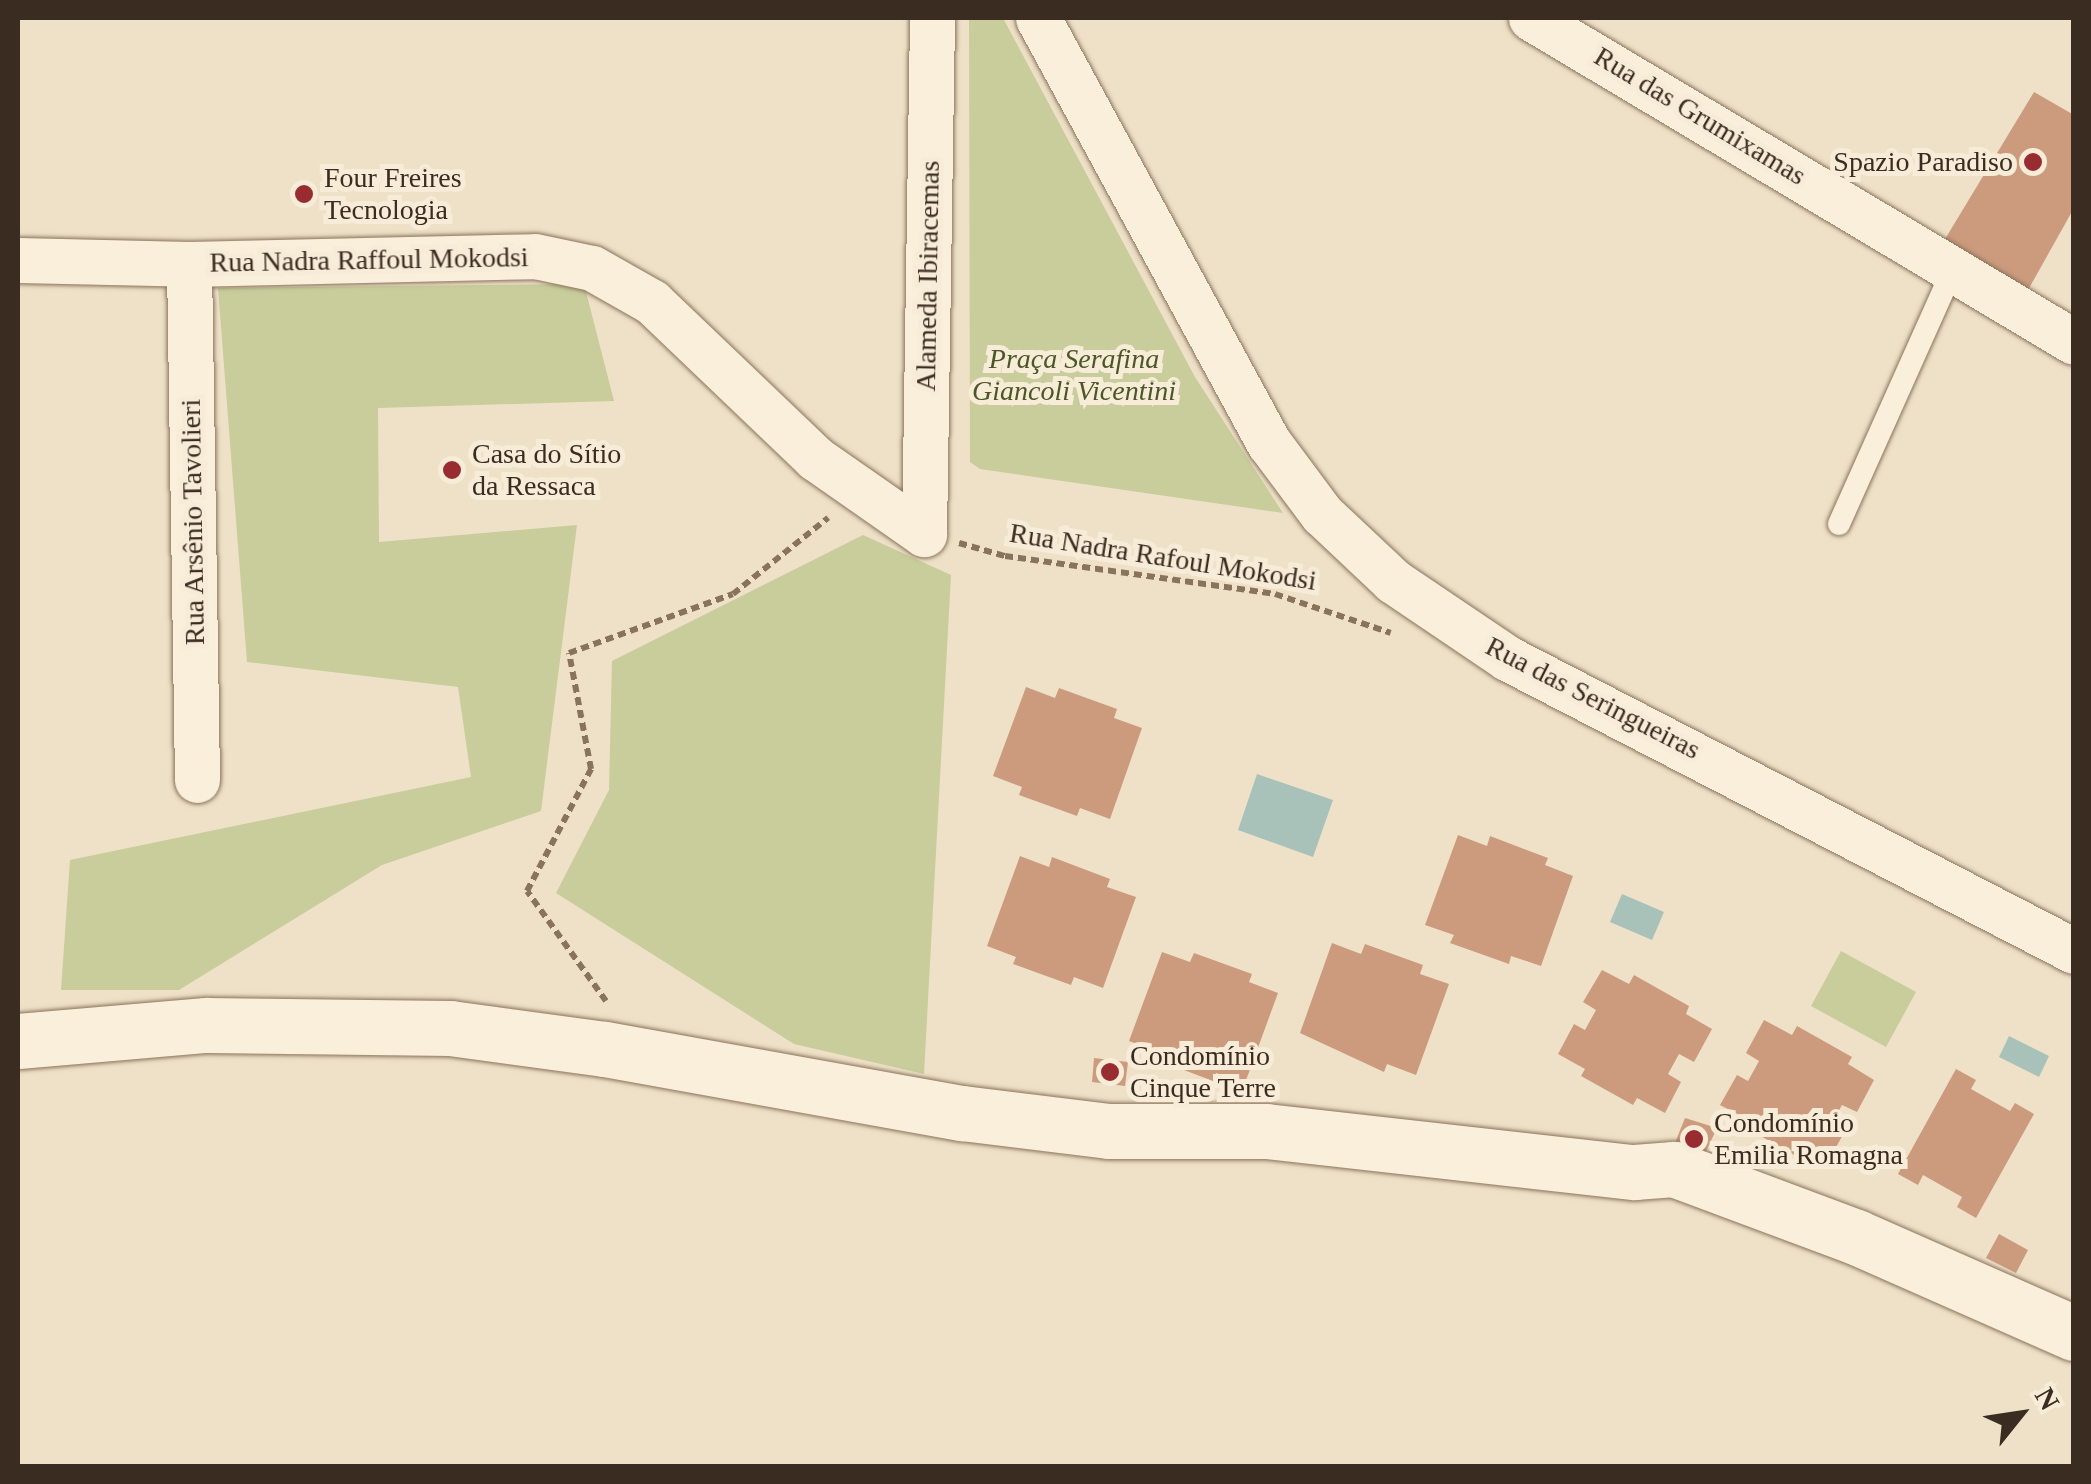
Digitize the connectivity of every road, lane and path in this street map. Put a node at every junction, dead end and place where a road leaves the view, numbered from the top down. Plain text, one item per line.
1 (932, 18) edge
2 (1038, 18) edge
3 (1531, 18) edge
4 (18, 260) edge
5 (189, 264) junction
6 (1953, 269) junction
7 (2074, 342) edge
8 (860, 492) junction
9 (1839, 524) dead end
10 (924, 534) junction
11 (1408, 640) dead end
12 (197, 780) dead end
13 (2074, 951) edge
14 (18, 1041) edge
15 (646, 1056) junction
16 (1850, 1251) junction
17 (2074, 1334) edge
18 (2074, 1358) edge

1 - 10 street, Alameda Ibiracemas
2 - 13 street, Rua das Seringueiras
3 - 6 street, Rua das Grumixamas
4 - 5 street, Rua Nadra Raffoul Mokodsi
5 - 8 street, Rua Nadra Raffoul Mokodsi
5 - 12 street, Rua Arsênio Tavolieri
6 - 7 street, Rua das Grumixamas
6 - 9 lane
8 - 10 street, Rua Nadra Raffoul Mokodsi
8 - 15 path
10 - 11 path, Rua Nadra Rafoul Mokodsi
14 - 15 street
15 - 16 street
16 - 17 street
16 - 18 street

